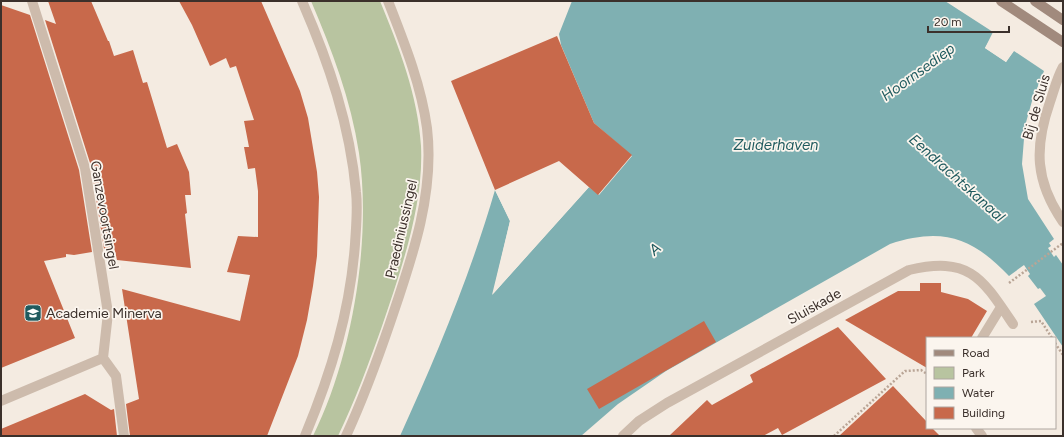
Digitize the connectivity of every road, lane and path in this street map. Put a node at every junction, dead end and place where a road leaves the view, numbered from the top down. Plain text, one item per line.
1 (32, 1) edge
2 (302, 1) edge
3 (388, 1) edge
4 (1001, 1) edge
5 (1035, 1) edge
6 (1063, 20) edge
7 (1063, 42) edge
8 (1063, 67) edge
9 (1063, 222) edge
10 (1063, 243) edge
11 (1026, 270) dead end
12 (1001, 307) junction
13 (1013, 324) joint
14 (983, 337) edge
15 (1051, 337) edge
16 (1056, 344) edge
17 (1063, 355) edge
18 (103, 358) junction
19 (926, 373) edge
20 (1, 401) edge
21 (124, 436) edge
22 (305, 436) edge
23 (346, 436) edge
24 (623, 436) edge
25 (834, 436) edge

1 - 18 street, Ganzevoortsingel
2 - 22 street
3 - 23 street, Praediniussingel
4 - 7 main road
5 - 6 main road
8 - 9 street, Bij de Sluis
10 - 11 path
12 - 13 street, Sluiskade
12 - 14 street
12 - 24 street, Sluiskade
13 - 15 path
16 - 17 path
18 - 20 street
18 - 21 street
19 - 25 path

